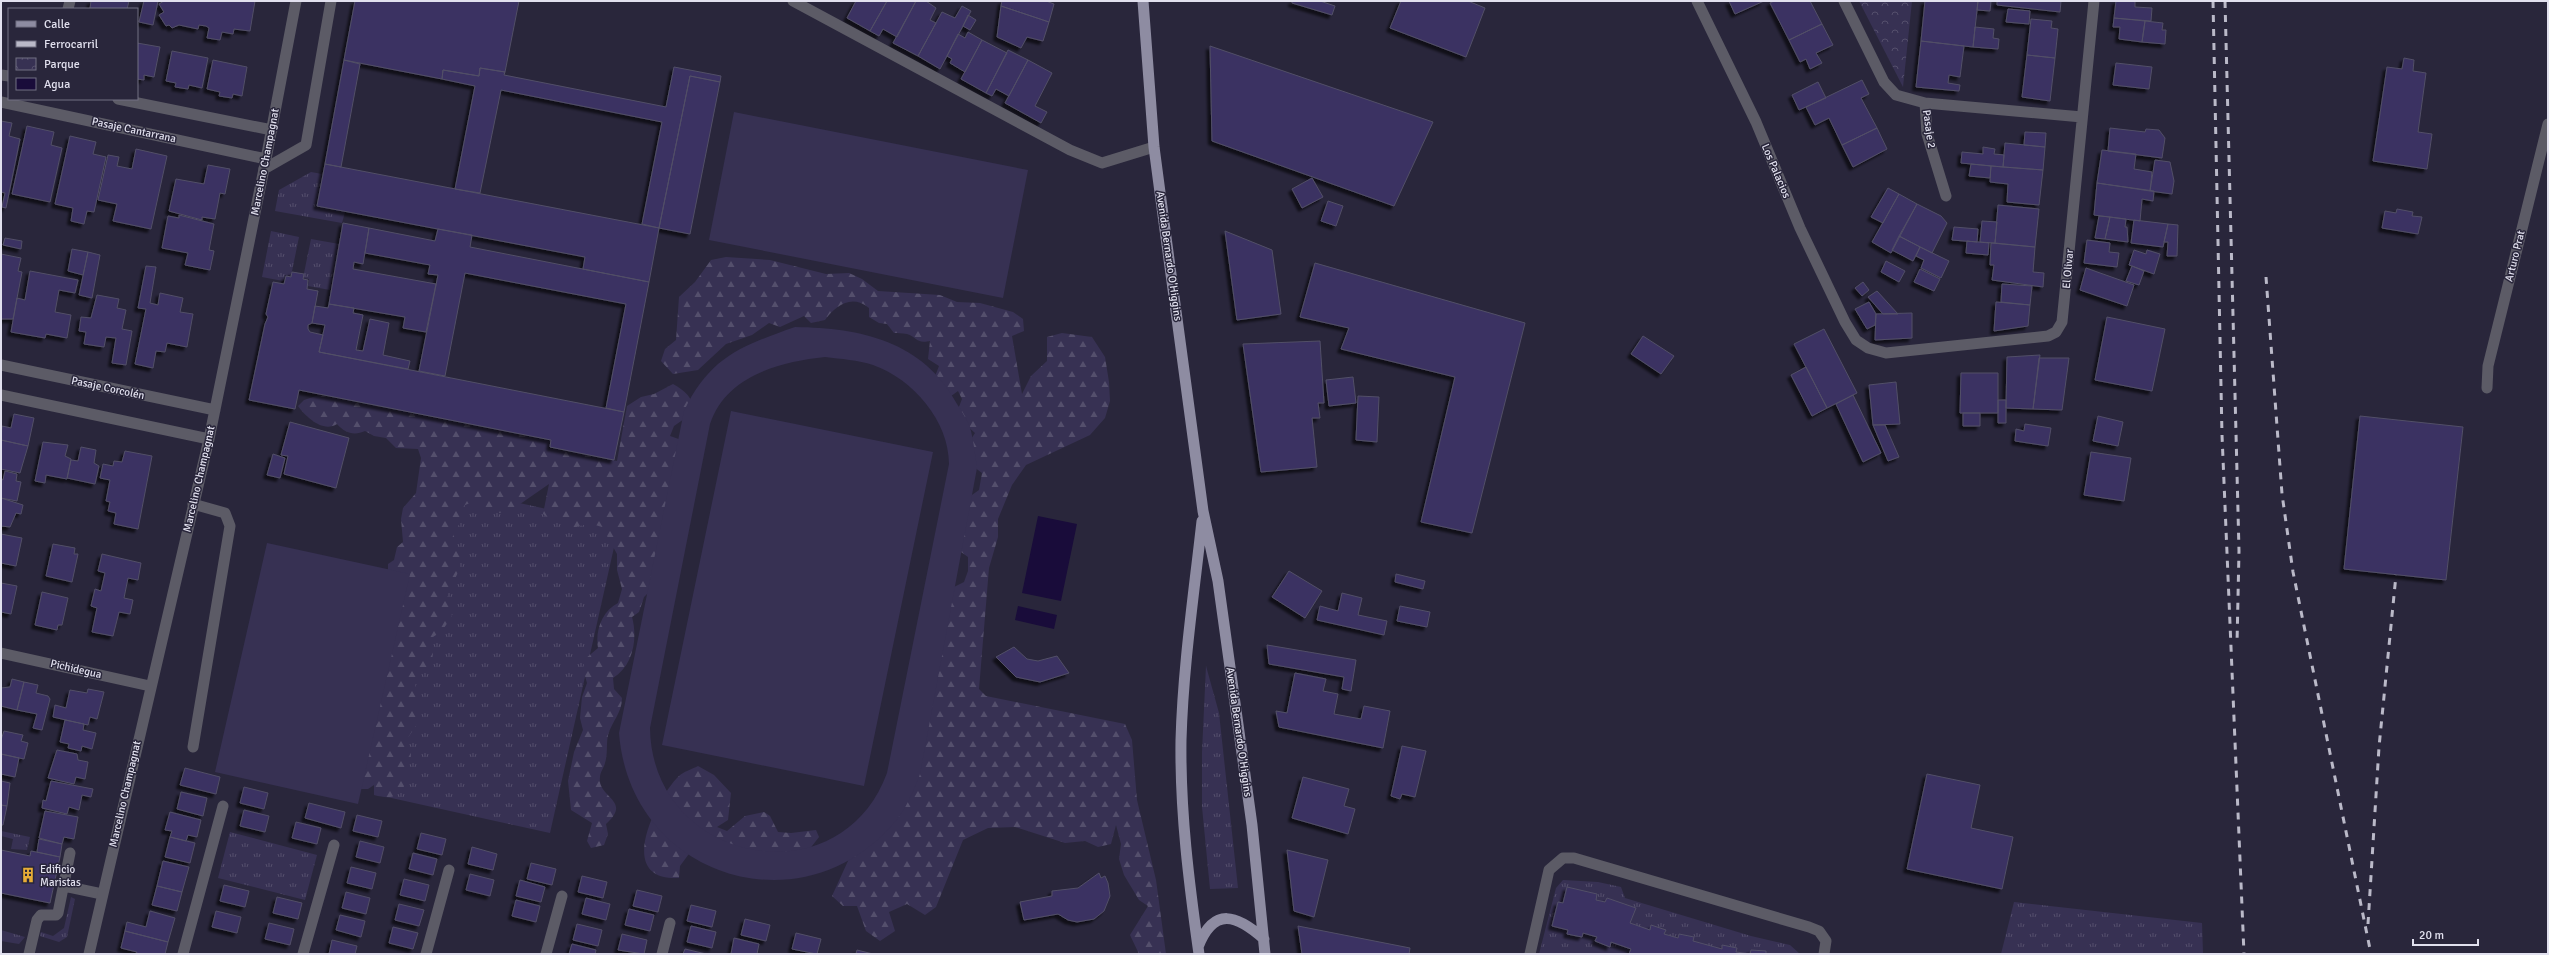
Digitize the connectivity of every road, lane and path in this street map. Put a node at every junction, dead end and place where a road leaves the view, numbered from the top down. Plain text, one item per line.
1 (296, 1) edge
2 (331, 1) edge
3 (794, 1) edge
4 (1143, 1) edge
5 (1697, 1) edge
6 (1844, 1) edge
7 (2094, 1) edge
8 (123, 100) edge
9 (1, 102) edge
10 (1925, 104) junction
11 (2082, 117) junction
12 (2548, 124) edge
13 (272, 130) junction
14 (1154, 147) junction
15 (265, 164) junction
16 (1946, 196) dead end
17 (1856, 340) joint
18 (1, 365) edge
19 (2487, 388) dead end
20 (1, 395) edge
21 (215, 410) junction
22 (209, 439) junction
23 (194, 504) junction
24 (1203, 511) junction
25 (1, 652) edge
26 (150, 686) junction
27 (193, 747) dead end
28 (223, 806) dead end
29 (334, 845) dead end
30 (70, 853) dead end
31 (449, 870) dead end
32 (64, 886) junction
33 (102, 894) junction
34 (562, 896) dead end
35 (670, 923) dead end
36 (1264, 939) junction
37 (1198, 951) edge
38 (29, 954) edge
39 (89, 954) edge
40 (183, 954) edge
41 (303, 954) edge
42 (426, 954) edge
43 (546, 954) edge
44 (662, 954) edge
45 (1265, 954) edge
46 (1530, 954) edge
47 (1824, 954) edge

1 - 13 street, Marcelino Champagnat
2 - 15 street
3 - 14 street
4 - 14 main road, Avenida Bernardo O'Higgins
5 - 17 street, Los Palacios
6 - 10 street, Pasaje 2
7 - 11 street, El Olivar
8 - 13 street
9 - 15 street, Pasaje Cantarrana
10 - 11 street
10 - 16 street, Pasaje 2
11 - 17 street, El Olivar
12 - 19 street, Arturo Prat
13 - 15 street, Marcelino Champagnat
14 - 24 main road, Avenida Bernardo O'Higgins
15 - 21 street, Marcelino Champagnat
18 - 21 street, Pasaje Corcolén
20 - 22 street
21 - 22 street, Marcelino Champagnat
22 - 23 street, Marcelino Champagnat
23 - 26 street, Marcelino Champagnat
23 - 27 street
24 - 36 main road, Avenida Bernardo O'Higgins
24 - 37 main road, Avenida Bernardo O'Higgins
25 - 26 street, Pichidegua
26 - 33 street, Marcelino Champagnat
28 - 40 street
29 - 41 street
30 - 32 street
31 - 42 street
32 - 33 street
32 - 38 street
33 - 39 street, Marcelino Champagnat
34 - 43 street
35 - 44 street
36 - 37 main road
36 - 45 main road, Avenida Bernardo O'Higgins
46 - 47 street

